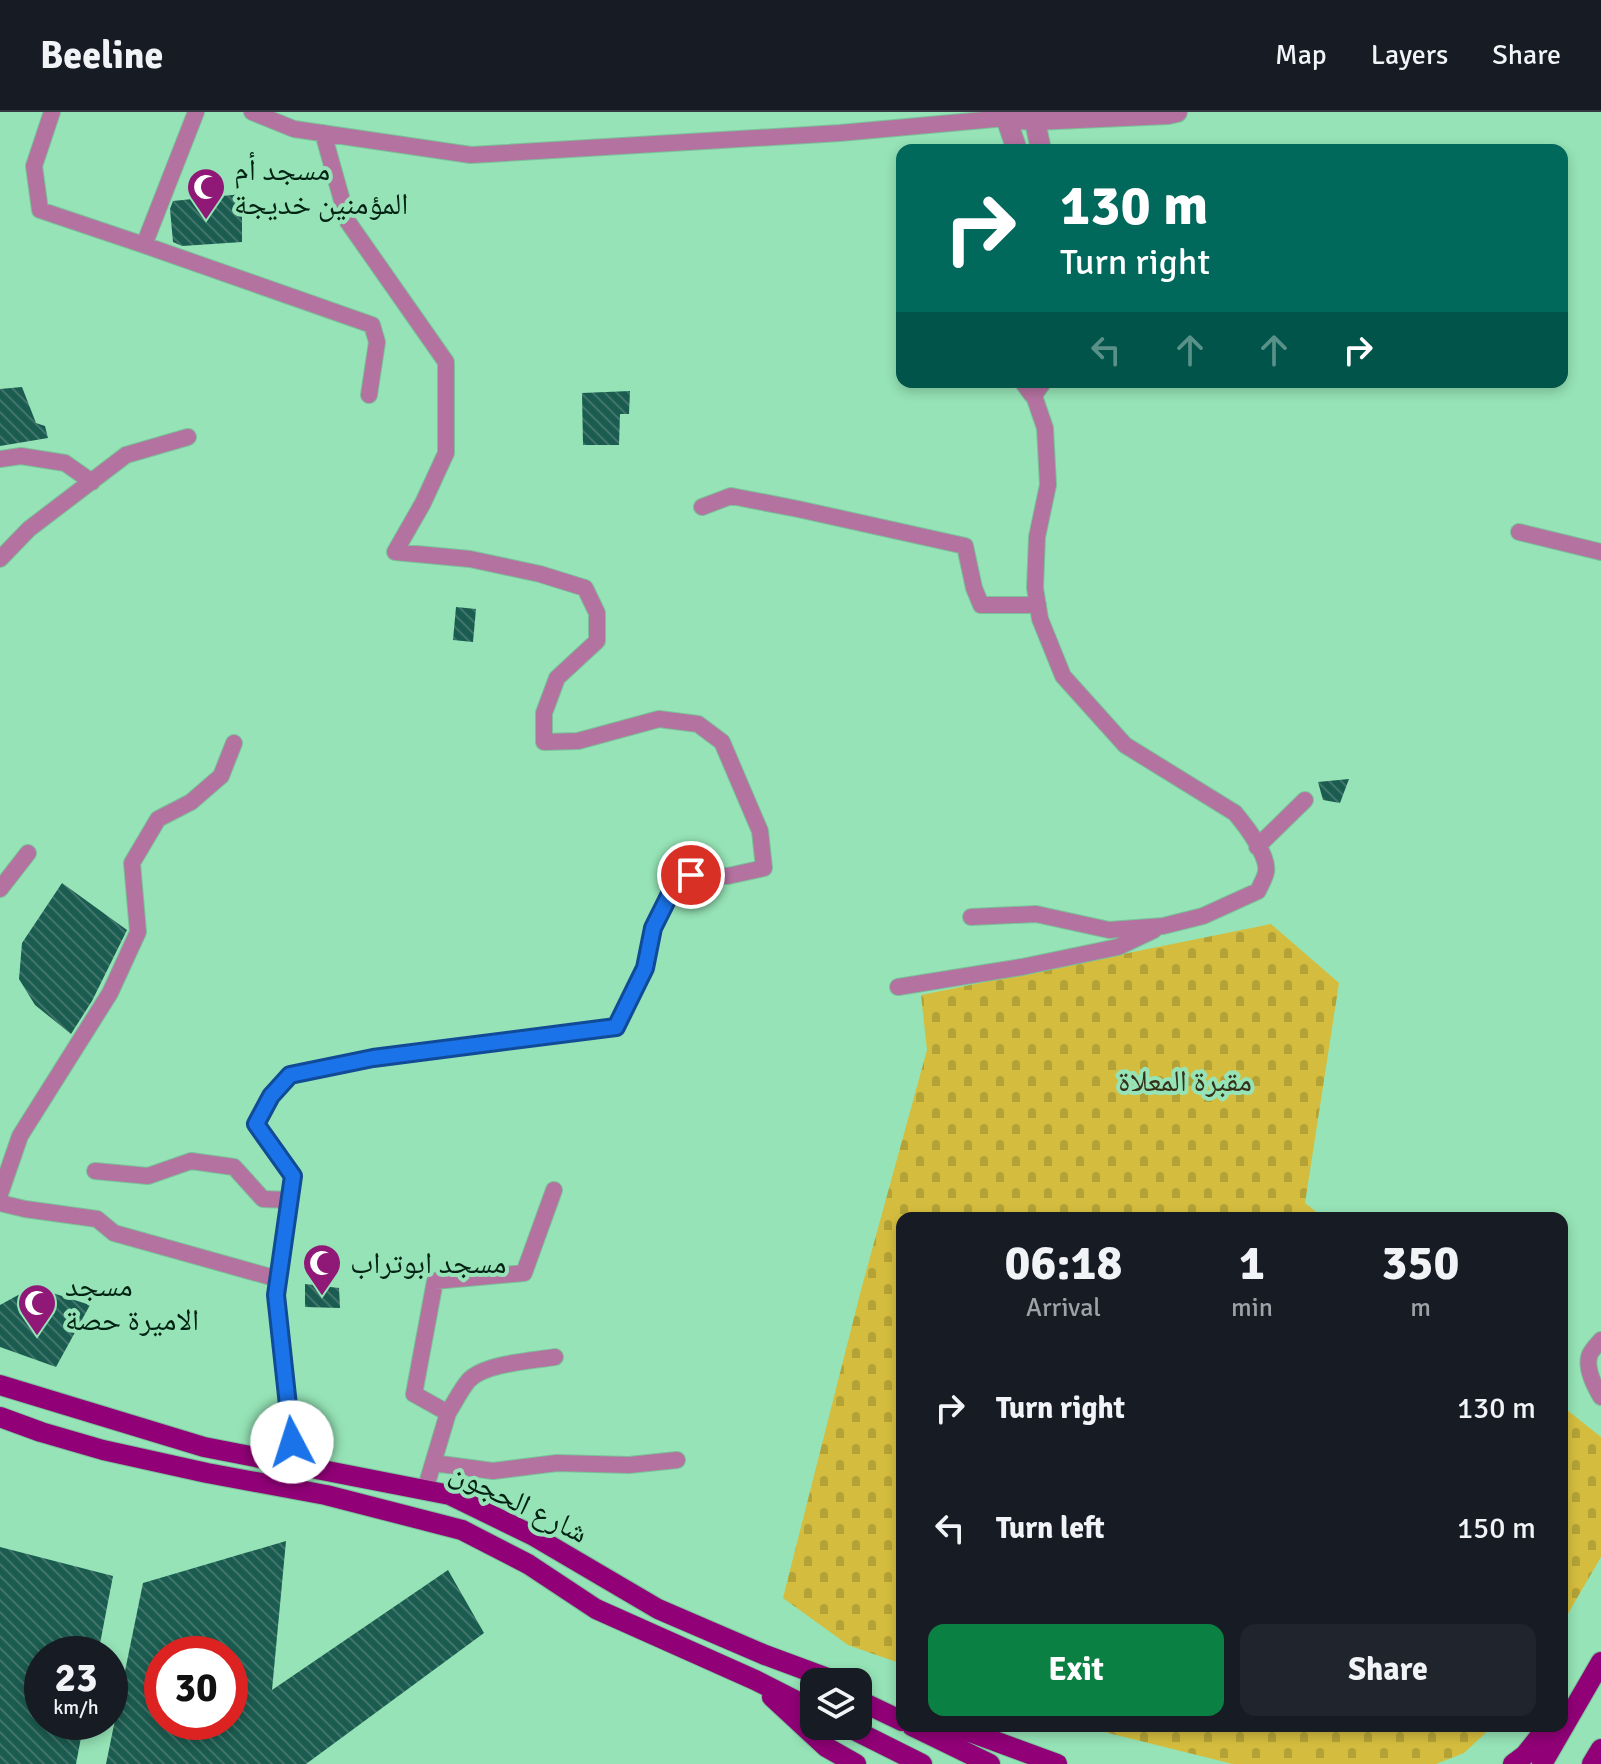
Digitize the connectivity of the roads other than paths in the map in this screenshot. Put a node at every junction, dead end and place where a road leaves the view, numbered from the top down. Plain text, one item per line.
1 (52, 112) edge
2 (196, 112) edge
3 (252, 112) edge
4 (1177, 112) edge
5 (1005, 115) edge
6 (1033, 116) edge
7 (323, 133) junction
8 (1015, 144) edge
9 (1040, 144) edge
10 (144, 245) junction
11 (1034, 388) edge
12 (369, 395) dead end
13 (188, 437) dead end
14 (0, 459) edge
15 (92, 482) junction
16 (702, 507) dead end
17 (1519, 532) dead end
18 (1601, 552) edge
19 (0, 559) edge
20 (1038, 605) junction
21 (234, 743) dead end
22 (1305, 800) dead end
23 (1257, 847) junction
24 (28, 853) dead end
25 (0, 889) edge
26 (971, 917) dead end
27 (1163, 926) junction
28 (898, 987) dead end
29 (95, 1171) dead end
30 (554, 1190) dead end
31 (0, 1194) edge
32 (289, 1200) junction
33 (0, 1203) edge
34 (278, 1279) junction
35 (1601, 1340) edge
36 (555, 1357) dead end
37 (0, 1385) edge
38 (1601, 1397) edge
39 (448, 1413) junction
40 (0, 1417) edge
41 (677, 1460) dead end
42 (433, 1463) junction
43 (294, 1465) junction
44 (425, 1490) junction
45 (765, 1655) junction
46 (1601, 1661) edge
47 (800, 1668) edge
48 (800, 1672) edge
49 (755, 1680) junction
50 (872, 1695) edge
51 (1568, 1702) edge
52 (800, 1703) edge
53 (896, 1704) edge
54 (872, 1707) edge
55 (896, 1718) edge
56 (1568, 1719) edge
57 (924, 1732) edge
58 (970, 1732) edge
59 (1543, 1732) edge
60 (1560, 1732) edge
61 (872, 1739) edge
62 (826, 1747) junction
63 (1601, 1749) edge
64 (838, 1764) edge
65 (856, 1764) edge
66 (922, 1764) edge
67 (990, 1764) edge
68 (1057, 1764) edge
69 (1513, 1764) edge
70 (1542, 1764) edge
71 (1592, 1764) edge

1 - 10 street
2 - 10 street
3 - 7 street
4 - 6 street
5 - 6 street
5 - 7 street
5 - 8 street
6 - 9 street
7 - 32 street
10 - 12 street
11 - 20 street
13 - 15 street
14 - 15 street
15 - 19 street
16 - 20 street
17 - 18 street
20 - 23 street
21 - 31 street
22 - 23 street
23 - 27 street
24 - 25 street
26 - 27 street
27 - 28 street
29 - 32 street
30 - 39 street
32 - 34 street
33 - 34 street
34 - 43 street
35 - 38 street
36 - 39 street
37 - 43 main road, شارع الحجون
39 - 42 street
40 - 49 main road, شارع الحجون
41 - 42 street
42 - 44 street
43 - 44 main road, شارع الحجون
44 - 45 main road, شارع الحجون
45 - 47 main road
45 - 48 main road
46 - 51 main road
46 - 56 main road
49 - 52 main road, شارع الحجون
49 - 62 main road
50 - 53 main road
54 - 55 main road
57 - 67 main road
58 - 68 main road
59 - 69 main road
60 - 70 main road
61 - 66 main road
62 - 64 street
62 - 65 main road
63 - 71 main road

